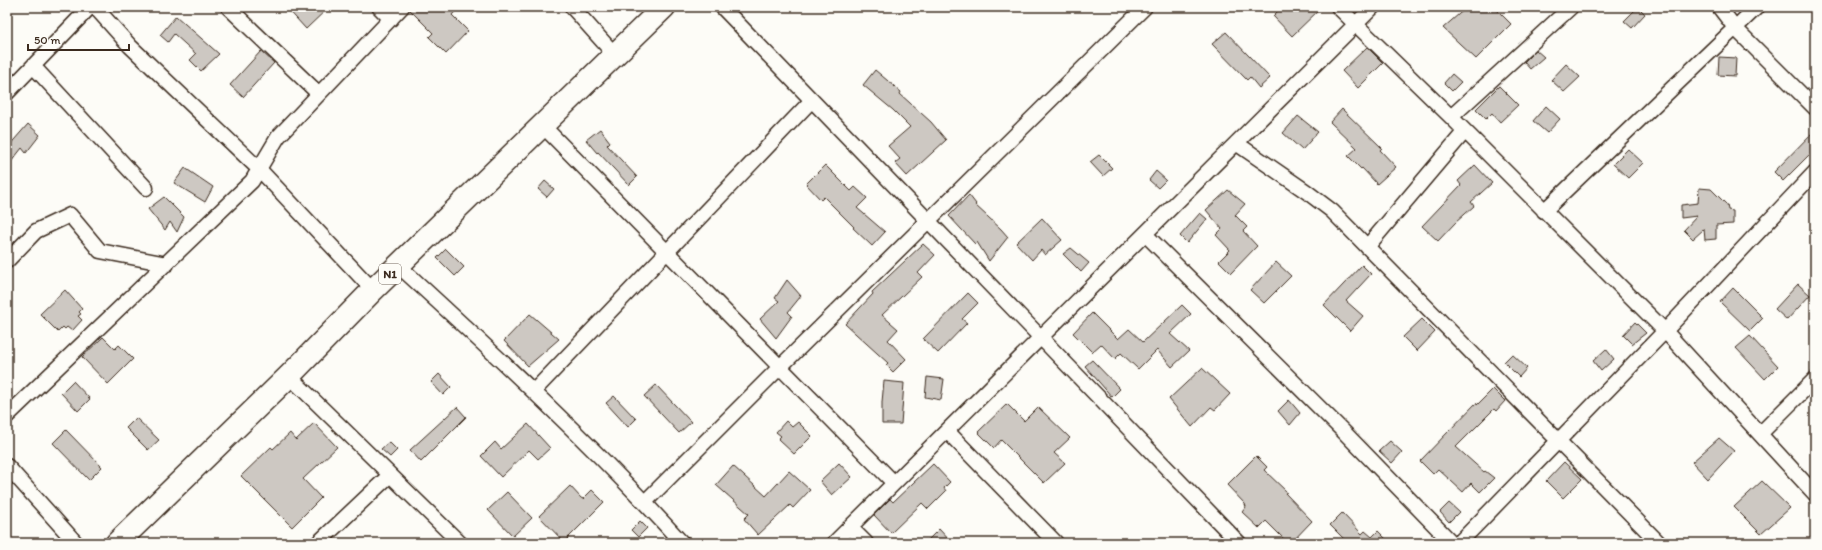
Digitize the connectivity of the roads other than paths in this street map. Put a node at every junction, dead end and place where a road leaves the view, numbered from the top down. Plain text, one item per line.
1 (90, 7) edge
2 (95, 7) edge
3 (228, 7) edge
4 (379, 7) edge
5 (402, 7) edge
6 (572, 7) edge
7 (722, 7) edge
8 (1338, 7) edge
9 (1373, 7) edge
10 (1571, 7) edge
11 (1719, 7) edge
12 (1757, 7) edge
13 (660, 9) edge
14 (1140, 9) edge
15 (391, 19) junction
16 (1356, 24) junction
17 (1736, 29) junction
18 (615, 55) junction
19 (33, 66) junction
20 (7, 93) edge
21 (320, 94) junction
22 (812, 100) junction
23 (1815, 108) edge
24 (1451, 117) junction
25 (543, 126) junction
26 (1465, 131) junction
27 (1236, 143) junction
28 (260, 170) junction
29 (1815, 172) edge
30 (146, 188) dead end
31 (1544, 211) junction
32 (928, 221) junction
33 (1145, 234) junction
34 (1367, 247) junction
35 (667, 252) junction
36 (7, 261) edge
37 (167, 264) junction
38 (399, 266) junction
39 (373, 290) junction
40 (1665, 331) junction
41 (1041, 337) junction
42 (780, 366) junction
43 (289, 376) junction
44 (1815, 379) edge
45 (534, 391) junction
46 (7, 416) edge
47 (947, 431) junction
48 (1760, 434) junction
49 (1558, 440) junction
50 (7, 466) edge
51 (390, 475) junction
52 (894, 483) junction
53 (1815, 494) edge
54 (645, 502) junction
55 (850, 526) junction
56 (76, 543) edge
57 (117, 543) edge
58 (318, 543) edge
59 (460, 543) edge
60 (682, 543) edge
61 (834, 543) edge
62 (866, 543) edge
63 (1056, 543) edge
64 (1239, 543) edge
65 (1452, 543) edge
66 (1459, 543) edge
67 (1659, 543) edge

1 - 19 street
2 - 28 street
3 - 21 street
4 - 15 street
5 - 15 street
6 - 18 street
7 - 22 street
8 - 16 street
9 - 16 street
10 - 24 street
11 - 17 street
12 - 17 street
13 - 18 main road, N1
14 - 32 street
15 - 21 street
16 - 24 street
16 - 27 street
17 - 23 street
17 - 31 street
18 - 25 main road, N1
19 - 20 street
19 - 30 street
21 - 28 street
22 - 32 street
22 - 35 street
24 - 26 street
25 - 35 street
25 - 38 main road, N1
26 - 31 street
26 - 34 street
27 - 33 street
27 - 34 street
28 - 37 street
28 - 39 street
29 - 40 street
31 - 40 street
32 - 41 street
32 - 42 street
33 - 41 street
33 - 65 street
34 - 49 street
35 - 42 street
35 - 45 street
36 - 37 street
37 - 46 street
38 - 39 main road, N1
38 - 45 street
39 - 43 main road, N1
40 - 48 street
40 - 49 street
41 - 47 street
41 - 64 street
42 - 52 street
42 - 54 street
43 - 51 street
43 - 57 main road, N1
44 - 48 street
45 - 54 street
47 - 52 street
47 - 63 street
48 - 53 street
49 - 66 street
49 - 67 street
50 - 56 street
51 - 58 street
51 - 59 street
52 - 55 street
54 - 60 street
55 - 61 street
55 - 62 street

